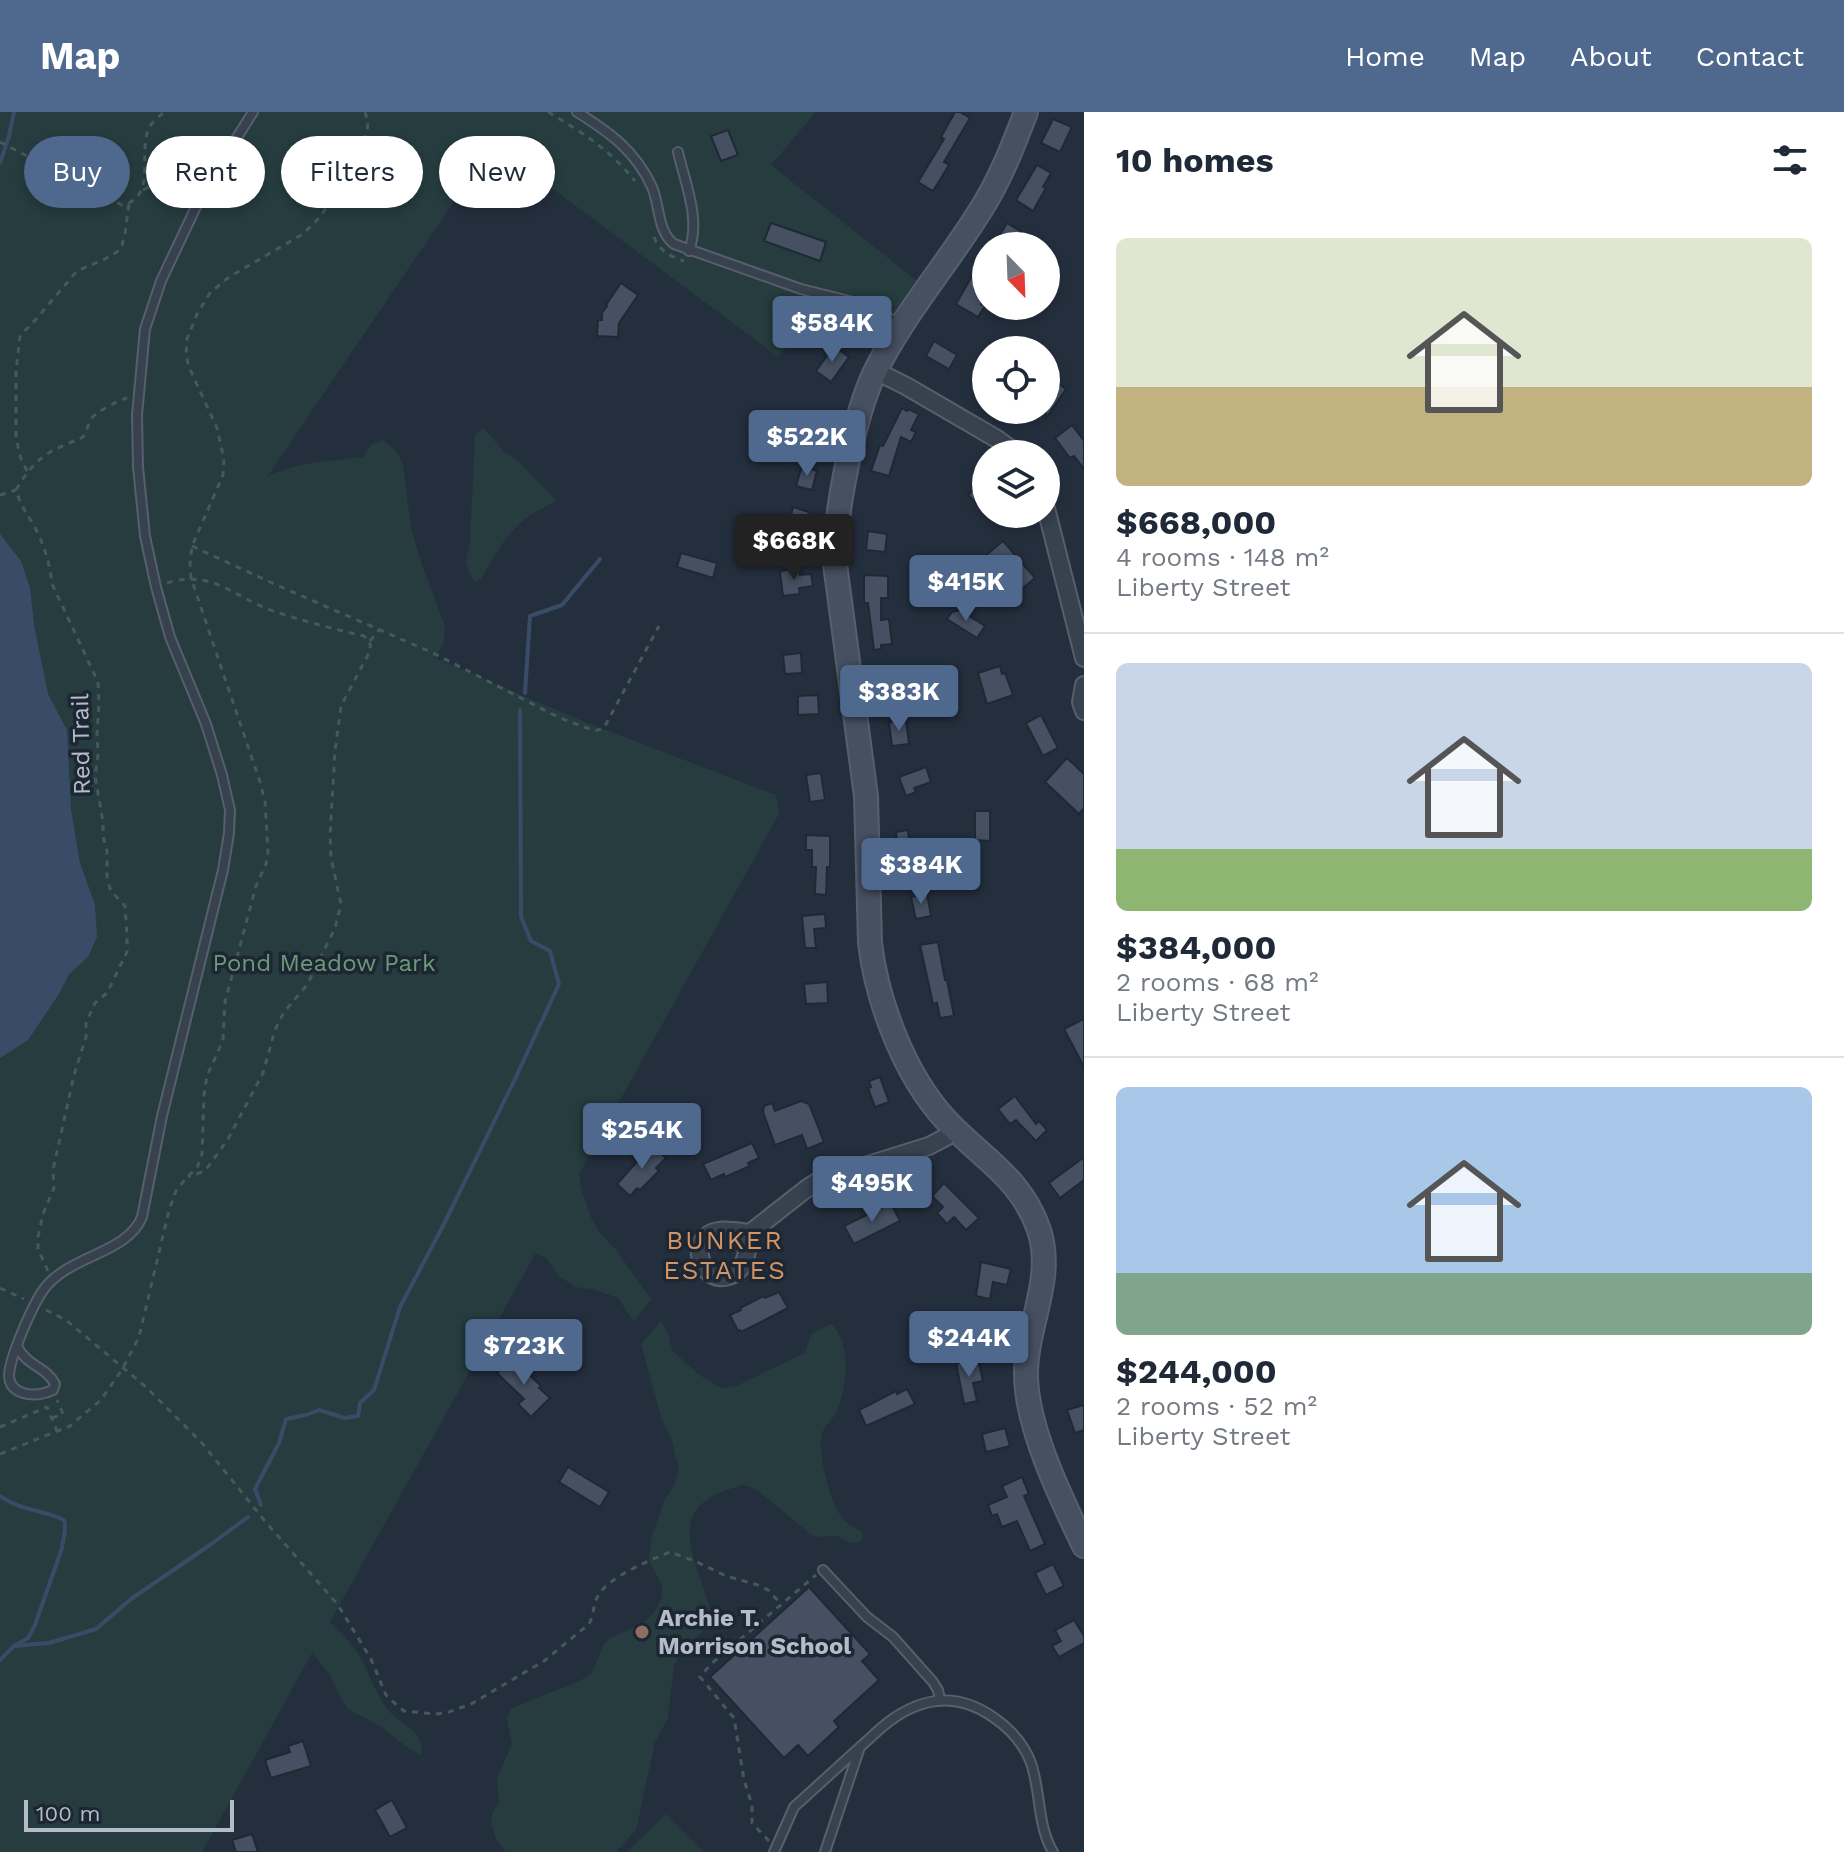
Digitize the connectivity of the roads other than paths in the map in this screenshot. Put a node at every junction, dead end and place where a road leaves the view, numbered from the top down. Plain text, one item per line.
1 (253, 112) edge
2 (577, 112) edge
3 (1026, 112) edge
4 (678, 152) dead end
5 (692, 252) junction
6 (904, 325) junction
7 (876, 371) junction
8 (999, 440) edge
9 (1051, 528) edge
10 (1084, 658) edge
11 (1084, 685) edge
12 (1084, 711) edge
13 (955, 1129) junction
14 (750, 1233) dead end
15 (17, 1346) junction
16 (1082, 1539) edge
17 (823, 1570) road end
18 (940, 1700) junction
19 (859, 1749) junction
20 (775, 1850) edge
21 (825, 1852) edge
22 (1053, 1852) edge

1 - 15 lane
2 - 5 lane
3 - 6 main road
4 - 5 lane
5 - 6 lane
6 - 7 main road
7 - 8 street
7 - 13 main road
9 - 10 street
11 - 12 street
13 - 14 street
13 - 16 main road
15 - 15 lane
17 - 18 lane
18 - 19 lane
18 - 22 lane
19 - 20 lane
19 - 21 lane

